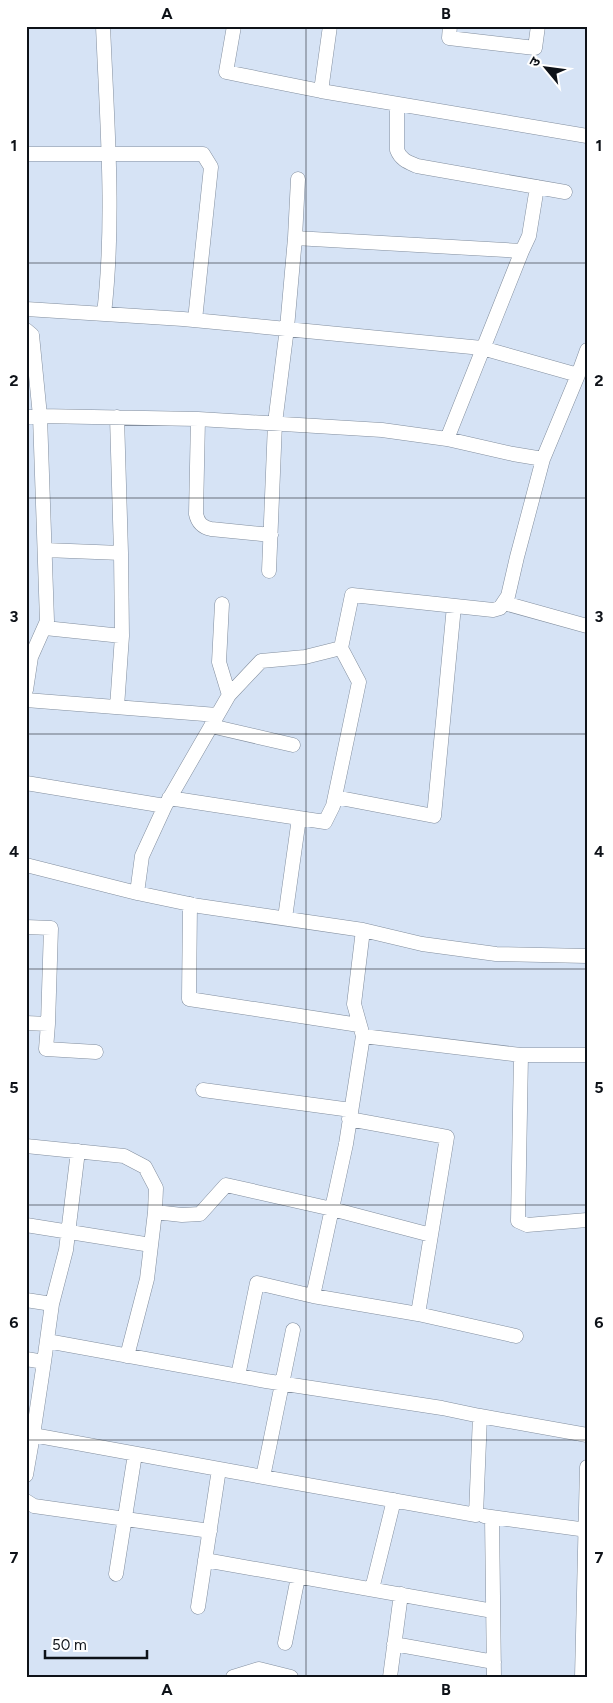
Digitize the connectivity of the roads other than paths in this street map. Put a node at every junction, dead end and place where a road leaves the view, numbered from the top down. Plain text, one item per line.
1 (103, 26) edge
2 (234, 26) edge
3 (330, 26) edge
4 (450, 26) edge
5 (538, 26) edge
6 (320, 91) junction
7 (397, 104) junction
8 (587, 136) edge
9 (26, 154) edge
10 (108, 154) junction
11 (298, 180) dead end
12 (537, 187) junction
13 (565, 192) dead end
14 (295, 238) junction
15 (522, 251) junction
16 (26, 309) edge
17 (104, 314) junction
18 (195, 320) junction
19 (287, 328) junction
20 (26, 330) edge
21 (482, 348) junction
22 (587, 350) edge
23 (578, 375) junction
24 (33, 417) edge
25 (117, 417) junction
26 (198, 419) junction
27 (275, 423) junction
28 (447, 439) junction
29 (543, 459) junction
30 (271, 535) junction
31 (45, 550) junction
32 (121, 553) junction
33 (269, 571) dead end
34 (222, 604) dead end
35 (504, 604) junction
36 (454, 606) junction
37 (587, 626) edge
38 (45, 628) junction
39 (122, 636) junction
40 (341, 648) junction
41 (26, 690) edge
42 (229, 695) junction
43 (26, 700) edge
44 (117, 707) junction
45 (214, 721) junction
46 (293, 744) dead end
47 (26, 784) edge
48 (335, 797) junction
49 (167, 802) junction
50 (299, 818) junction
51 (26, 864) edge
52 (137, 893) junction
53 (190, 904) junction
54 (285, 918) junction
55 (26, 927) edge
56 (363, 930) junction
57 (587, 956) edge
58 (26, 1023) edge
59 (48, 1024) junction
60 (361, 1031) junction
61 (96, 1052) dead end
62 (522, 1054) junction
63 (587, 1055) edge
64 (204, 1090) dead end
65 (350, 1115) junction
66 (26, 1146) edge
67 (78, 1151) junction
68 (332, 1208) junction
69 (155, 1212) junction
70 (587, 1220) edge
71 (26, 1225) edge
72 (68, 1232) junction
73 (431, 1235) junction
74 (151, 1244) junction
75 (313, 1296) junction
76 (26, 1300) edge
77 (52, 1304) junction
78 (418, 1314) junction
79 (293, 1330) dead end
80 (516, 1336) dead end
81 (47, 1341) junction
82 (127, 1356) junction
83 (26, 1359) edge
84 (44, 1362) junction
85 (238, 1376) junction
86 (282, 1383) junction
87 (480, 1416) junction
88 (33, 1434) junction
89 (587, 1436) edge
90 (135, 1454) junction
91 (587, 1467) edge
92 (219, 1470) junction
93 (26, 1475) edge
94 (262, 1477) junction
95 (394, 1500) junction
96 (26, 1501) edge
97 (476, 1515) junction
98 (492, 1517) junction
99 (125, 1519) junction
100 (586, 1530) edge
101 (210, 1532) junction
102 (205, 1560) junction
103 (116, 1574) dead end
104 (298, 1576) junction
105 (372, 1589) junction
106 (402, 1594) junction
107 (198, 1607) dead end
108 (493, 1611) junction
109 (285, 1643) dead end
110 (394, 1644) junction
111 (494, 1662) junction
112 (233, 1677) edge
113 (292, 1677) edge
114 (390, 1677) edge
115 (494, 1677) edge
116 (582, 1677) edge

1 - 10 street
2 - 6 street
3 - 6 street
4 - 5 street
6 - 7 street
7 - 8 street
7 - 12 street
9 - 10 street
10 - 17 street
10 - 18 street
11 - 14 street
12 - 13 street
12 - 15 street
14 - 15 street
14 - 19 street
15 - 21 street
16 - 17 street
17 - 18 street
18 - 19 street
19 - 21 street
19 - 27 street
20 - 24 street
21 - 23 street
21 - 28 street
22 - 23 street
23 - 29 street
24 - 25 street
24 - 31 street
25 - 26 street
25 - 32 street
26 - 27 street
26 - 30 street
27 - 28 street
27 - 30 street
28 - 29 street
29 - 35 street
30 - 33 street
31 - 32 street
31 - 38 street
32 - 39 street
34 - 42 street
35 - 36 street
35 - 37 street
36 - 40 street
36 - 48 street
38 - 39 street
38 - 41 street
39 - 44 street
40 - 42 street
40 - 48 street
42 - 45 street
43 - 44 street
44 - 45 street
45 - 46 street
45 - 49 street
47 - 49 street
48 - 50 street
49 - 50 street
49 - 52 street
50 - 54 street
51 - 52 street
52 - 53 street
53 - 54 street
53 - 60 street
54 - 56 street
55 - 59 street
56 - 57 street
56 - 60 street
58 - 59 street
59 - 61 street
60 - 62 street
60 - 65 street
62 - 63 street
62 - 70 street
64 - 65 street
65 - 68 street
65 - 73 street
66 - 67 street
67 - 69 street
67 - 72 street
68 - 69 street
68 - 73 street
68 - 75 street
69 - 74 street
71 - 72 street
72 - 74 street
72 - 77 street
73 - 78 street
74 - 82 street
75 - 78 street
75 - 85 street
76 - 77 street
77 - 81 street
78 - 80 street
79 - 86 street
81 - 82 street
81 - 84 street
82 - 85 street
83 - 84 street
84 - 88 street
85 - 86 street
86 - 87 street
86 - 94 street
87 - 89 street
87 - 97 street
88 - 90 street
88 - 93 street
90 - 92 street
90 - 99 street
91 - 100 street
92 - 94 street
92 - 101 street
94 - 95 street
95 - 97 street
95 - 105 street
96 - 99 street
97 - 98 street
98 - 100 street
98 - 108 street
99 - 101 street
99 - 103 street
100 - 116 street
101 - 102 street
102 - 104 street
102 - 107 street
104 - 105 street
104 - 109 street
105 - 106 street
106 - 108 street
106 - 110 street
108 - 111 street
110 - 111 street
110 - 114 street
111 - 115 street
112 - 113 street

